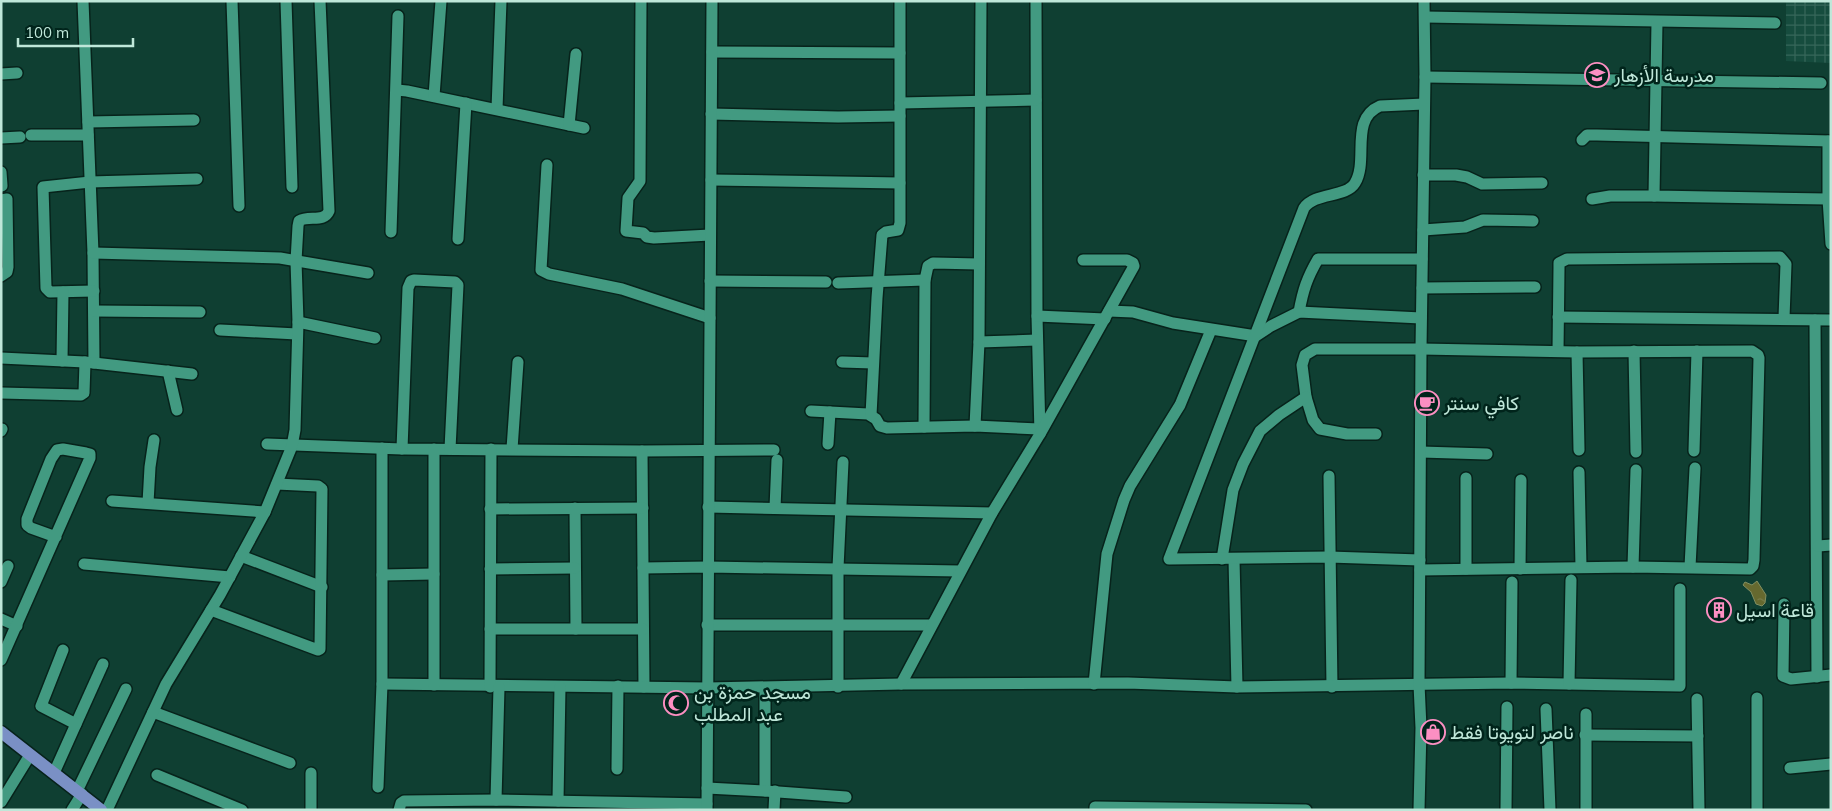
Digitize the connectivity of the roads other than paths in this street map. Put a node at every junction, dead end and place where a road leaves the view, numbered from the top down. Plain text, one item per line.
1 (83, 1) edge
2 (232, 1) edge
3 (286, 1) edge
4 (320, 1) edge
5 (441, 1) edge
6 (501, 1) edge
7 (640, 1) edge
8 (712, 1) edge
9 (900, 1) edge
10 (981, 1) edge
11 (1036, 1) edge
12 (1424, 1) edge
13 (398, 16) dead end
14 (1425, 17) junction
15 (1657, 22) junction
16 (1775, 23) dead end
17 (712, 52) junction
18 (900, 53) junction
19 (576, 54) dead end
20 (17, 73) dead end
21 (1, 74) edge
22 (1425, 77) junction
23 (1656, 81) junction
24 (1821, 83) dead end
25 (396, 90) junction
26 (434, 96) junction
27 (1036, 100) junction
28 (980, 101) junction
29 (466, 103) junction
30 (900, 103) junction
31 (1424, 104) junction
32 (497, 109) junction
33 (711, 114) junction
34 (900, 116) junction
35 (194, 120) dead end
36 (88, 122) junction
37 (569, 125) junction
38 (584, 128) dead end
39 (88, 135) junction
40 (1655, 137) junction
41 (1, 138) edge
42 (1582, 140) dead end
43 (1829, 141) edge
44 (548, 165) dead end
45 (1, 172) edge
46 (1423, 175) junction
47 (197, 179) dead end
48 (711, 180) junction
49 (90, 182) junction
50 (900, 183) junction
51 (1542, 183) dead end
52 (2, 186) edge
53 (292, 186) dead end
54 (1654, 196) junction
55 (1592, 199) dead end
56 (1828, 199) junction
57 (1, 200) edge
58 (239, 206) dead end
59 (1533, 221) dead end
60 (1423, 230) junction
61 (391, 232) dead end
62 (710, 235) junction
63 (458, 239) dead end
64 (1831, 244) edge
65 (93, 253) junction
66 (1422, 259) junction
67 (1083, 260) dead end
68 (296, 261) junction
69 (979, 264) junction
70 (368, 273) dead end
71 (1, 276) edge
72 (925, 280) junction
73 (710, 281) junction
74 (878, 283) junction
75 (1535, 287) dead end
76 (1422, 288) junction
77 (94, 291) junction
78 (63, 292) junction
79 (94, 311) junction
80 (200, 312) dead end
81 (1299, 312) junction
82 (1107, 315) junction
83 (1037, 316) junction
84 (1558, 317) junction
85 (710, 318) junction
86 (1422, 318) junction
87 (1784, 318) junction
88 (1815, 320) junction
89 (1831, 320) edge
90 (298, 322) junction
91 (220, 330) dead end
92 (1211, 330) junction
93 (297, 334) junction
94 (1256, 336) junction
95 (375, 338) dead end
96 (1037, 340) junction
97 (978, 342) junction
98 (1421, 349) junction
99 (1558, 351) junction
100 (1634, 351) junction
101 (1697, 351) junction
102 (1577, 352) junction
103 (1, 358) edge
104 (62, 361) junction
105 (518, 362) dead end
106 (842, 362) dead end
107 (90, 363) junction
108 (874, 363) junction
109 (168, 371) junction
110 (192, 374) dead end
111 (1, 392) edge
112 (1306, 397) junction
113 (177, 410) dead end
114 (811, 411) dead end
115 (830, 412) junction
116 (871, 416) junction
117 (975, 426) junction
118 (924, 427) junction
119 (1039, 432) junction
120 (1376, 434) dead end
121 (154, 440) dead end
122 (267, 444) dead end
123 (828, 444) dead end
124 (292, 446) junction
125 (382, 448) junction
126 (402, 449) junction
127 (434, 449) junction
128 (450, 449) junction
129 (490, 449) junction
130 (512, 449) junction
131 (710, 450) junction
132 (1579, 450) dead end
133 (642, 451) junction
134 (1694, 451) dead end
135 (1421, 452) junction
136 (1636, 452) dead end
137 (1487, 454) dead end
138 (843, 462) dead end
139 (1695, 468) dead end
140 (1636, 470) dead end
141 (1579, 472) dead end
142 (1329, 476) dead end
143 (1466, 478) dead end
144 (1520, 480) dead end
145 (277, 484) junction
146 (112, 501) dead end
147 (148, 503) junction
148 (708, 507) junction
149 (490, 508) junction
150 (575, 508) junction
151 (643, 508) junction
152 (775, 508) junction
153 (840, 510) junction
154 (265, 512) junction
155 (992, 513) junction
156 (56, 537) junction
157 (1831, 545) edge
158 (1818, 546) junction
159 (241, 556) junction
160 (1329, 557) junction
161 (1222, 559) junction
162 (1234, 559) junction
163 (84, 564) dead end
164 (1420, 565) junction
165 (8, 566) dead end
166 (1633, 566) junction
167 (708, 567) junction
168 (1581, 567) junction
169 (1690, 567) junction
170 (576, 568) junction
171 (643, 568) junction
172 (838, 568) junction
173 (1520, 568) junction
174 (490, 569) junction
175 (1466, 569) junction
176 (960, 571) junction
177 (434, 574) junction
178 (382, 575) junction
179 (230, 577) junction
180 (1571, 580) dead end
181 (1, 582) edge
182 (1512, 582) dead end
183 (322, 587) junction
184 (1680, 589) dead end
185 (1784, 604) dead end
186 (211, 610) junction
187 (1, 619) edge
188 (707, 625) junction
189 (931, 625) junction
190 (17, 626) junction
191 (838, 626) junction
192 (644, 628) junction
193 (490, 629) junction
194 (576, 629) junction
195 (64, 650) dead end
196 (1, 660) edge
197 (103, 664) dead end
198 (1831, 675) edge
199 (1817, 677) junction
200 (1511, 683) junction
201 (382, 684) junction
202 (901, 684) junction
203 (1094, 684) junction
204 (1420, 684) junction
205 (1569, 684) junction
206 (434, 685) junction
207 (618, 686) junction
208 (838, 686) junction
209 (495, 687) junction
210 (560, 687) junction
211 (644, 687) junction
212 (1237, 687) junction
213 (1332, 687) junction
214 (708, 688) junction
215 (765, 688) junction
216 (126, 689) dead end
217 (1757, 698) dead end
218 (1697, 699) dead end
219 (1507, 707) dead end
220 (1546, 709) dead end
221 (153, 712) junction
222 (1586, 714) dead end
223 (76, 724) junction
224 (1, 732) edge
225 (1585, 735) junction
226 (1698, 736) junction
227 (30, 755) junction
228 (290, 763) dead end
229 (1831, 764) edge
230 (1790, 768) dead end
231 (617, 770) dead end
232 (54, 773) junction
233 (311, 773) dead end
234 (156, 775) dead end
235 (378, 787) dead end
236 (707, 788) junction
237 (770, 791) junction
238 (79, 793) junction
239 (846, 797) dead end
240 (496, 800) junction
241 (558, 801) junction
242 (1, 802) edge
243 (478, 805) edge
244 (228, 807) edge
245 (707, 807) edge
246 (310, 808) edge
247 (1148, 809) edge
248 (1205, 809) edge
249 (72, 810) edge
250 (101, 810) edge
251 (107, 810) edge
252 (242, 810) edge
253 (399, 810) edge
254 (774, 810) edge
255 (1095, 810) edge
256 (1265, 810) edge
257 (1306, 810) edge
258 (1419, 810) edge
259 (1506, 810) edge
260 (1550, 810) edge
261 (1586, 810) edge
262 (1699, 810) edge
263 (1756, 810) edge

1 - 36 street
2 - 58 street
3 - 53 street
4 - 68 street
5 - 26 street
6 - 32 street
7 - 62 street
8 - 17 street
9 - 18 street
10 - 28 street
11 - 27 street
12 - 14 street
13 - 25 street
14 - 15 street
14 - 22 street
15 - 16 street
15 - 23 street
17 - 18 street
17 - 33 street
18 - 30 street
19 - 37 street
20 - 21 street
22 - 23 street
22 - 31 street
23 - 24 street
23 - 40 street
25 - 26 street
25 - 61 street
26 - 29 street
27 - 28 street
27 - 83 street
28 - 30 street
28 - 69 street
29 - 32 street
29 - 63 street
30 - 34 street
31 - 46 street
31 - 94 street
32 - 37 street
33 - 34 street
33 - 48 street
34 - 50 street
35 - 36 street
36 - 39 street
37 - 38 street
39 - 41 street
39 - 49 street
40 - 42 street
40 - 43 street
40 - 54 street
43 - 56 street
44 - 85 street
45 - 52 street
46 - 51 street
46 - 60 street
47 - 49 street
48 - 50 street
48 - 62 street
49 - 65 street
49 - 78 street
50 - 74 street
54 - 55 street
54 - 56 street
56 - 64 street
57 - 71 street
59 - 60 street
60 - 66 street
62 - 73 street
65 - 68 street
65 - 77 street
66 - 76 street
66 - 81 street
67 - 82 street
68 - 70 street
68 - 90 street
69 - 72 street
69 - 97 street
72 - 74 street
72 - 118 street
73 - 74 street
73 - 85 street
74 - 108 street
75 - 76 street
76 - 86 street
77 - 78 street
77 - 79 street
78 - 104 street
79 - 80 street
79 - 107 street
81 - 86 street
81 - 94 street
82 - 83 street
82 - 92 street
82 - 119 street
83 - 96 street
84 - 87 street
84 - 87 street
84 - 99 street
85 - 131 street
86 - 98 street
87 - 88 street
88 - 89 street
88 - 158 street
90 - 93 street
90 - 95 street
91 - 93 street
92 - 94 street
92 - 203 street
93 - 124 street
94 - 161 street
96 - 97 street
96 - 119 street
97 - 117 street
98 - 99 street
98 - 112 street
98 - 135 street
99 - 102 street
100 - 101 street
100 - 102 street
100 - 136 street
101 - 134 street
101 - 169 street
102 - 132 street
103 - 104 street
104 - 107 street
105 - 130 street
106 - 108 street
107 - 109 street
107 - 111 street
108 - 116 street
109 - 110 street
109 - 113 street
112 - 120 street
112 - 161 street
114 - 115 street
115 - 116 street
115 - 123 street
116 - 118 street
117 - 118 street
117 - 119 street
119 - 155 street
121 - 147 street
122 - 124 street
124 - 125 street
124 - 145 street
125 - 126 street
125 - 178 street
126 - 127 street
126 - 128 street
127 - 128 street
127 - 177 street
128 - 129 street
129 - 130 street
129 - 149 street
130 - 133 street
131 - 133 street
131 - 148 street
131 - 152 street
133 - 151 street
135 - 137 street
135 - 164 street
138 - 153 street
139 - 169 street
140 - 166 street
141 - 168 street
142 - 160 street
143 - 175 street
144 - 173 street
145 - 154 street
145 - 183 street
146 - 147 street
147 - 154 street
148 - 152 street
148 - 167 street
149 - 150 street
149 - 174 street
150 - 151 street
150 - 170 street
151 - 171 street
152 - 153 street
153 - 155 street
153 - 172 street
154 - 159 street
155 - 176 street
156 - 156 street
156 - 190 street
157 - 158 street
158 - 199 street
159 - 179 street
159 - 183 street
160 - 162 street
160 - 164 street
160 - 213 street
161 - 162 street
162 - 212 street
163 - 179 street
164 - 175 street
164 - 204 street
165 - 181 street
166 - 168 street
166 - 169 street
167 - 171 street
167 - 172 street
167 - 188 street
168 - 173 street
170 - 174 street
170 - 194 street
171 - 192 street
172 - 176 street
172 - 191 street
173 - 175 street
174 - 193 street
176 - 189 street
177 - 178 street
177 - 206 street
178 - 201 street
179 - 186 street
180 - 205 street
182 - 200 street
183 - 186 street
184 - 205 street
185 - 199 street
186 - 221 street
187 - 190 street
188 - 191 street
188 - 214 street
189 - 191 street
189 - 202 street
190 - 196 street
191 - 208 street
192 - 194 street
192 - 211 street
193 - 194 street
193 - 209 street
195 - 223 street
197 - 223 street
198 - 199 street
200 - 204 street
200 - 205 street
201 - 206 street
201 - 235 street
202 - 203 street
202 - 208 street
203 - 212 street
204 - 213 street
204 - 258 street
206 - 209 street
207 - 210 street
207 - 211 street
207 - 231 street
208 - 215 street
209 - 210 street
209 - 240 street
210 - 241 street
211 - 214 street
212 - 213 street
214 - 215 street
214 - 236 street
215 - 237 street
216 - 238 street
217 - 263 street
218 - 226 street
219 - 259 street
220 - 260 street
221 - 228 street
221 - 251 street
222 - 225 street
223 - 232 street
224 - 227 main road
225 - 226 street
225 - 261 street
226 - 262 street
227 - 232 main road
227 - 242 street
229 - 230 street
232 - 238 main road
233 - 246 street
234 - 244 street
236 - 237 street
236 - 245 street
237 - 239 street
237 - 254 street
238 - 249 street
238 - 250 main road
240 - 241 street
240 - 243 street
241 - 245 street
243 - 253 street
244 - 252 street
247 - 248 street
247 - 255 street
248 - 256 street
256 - 257 street

